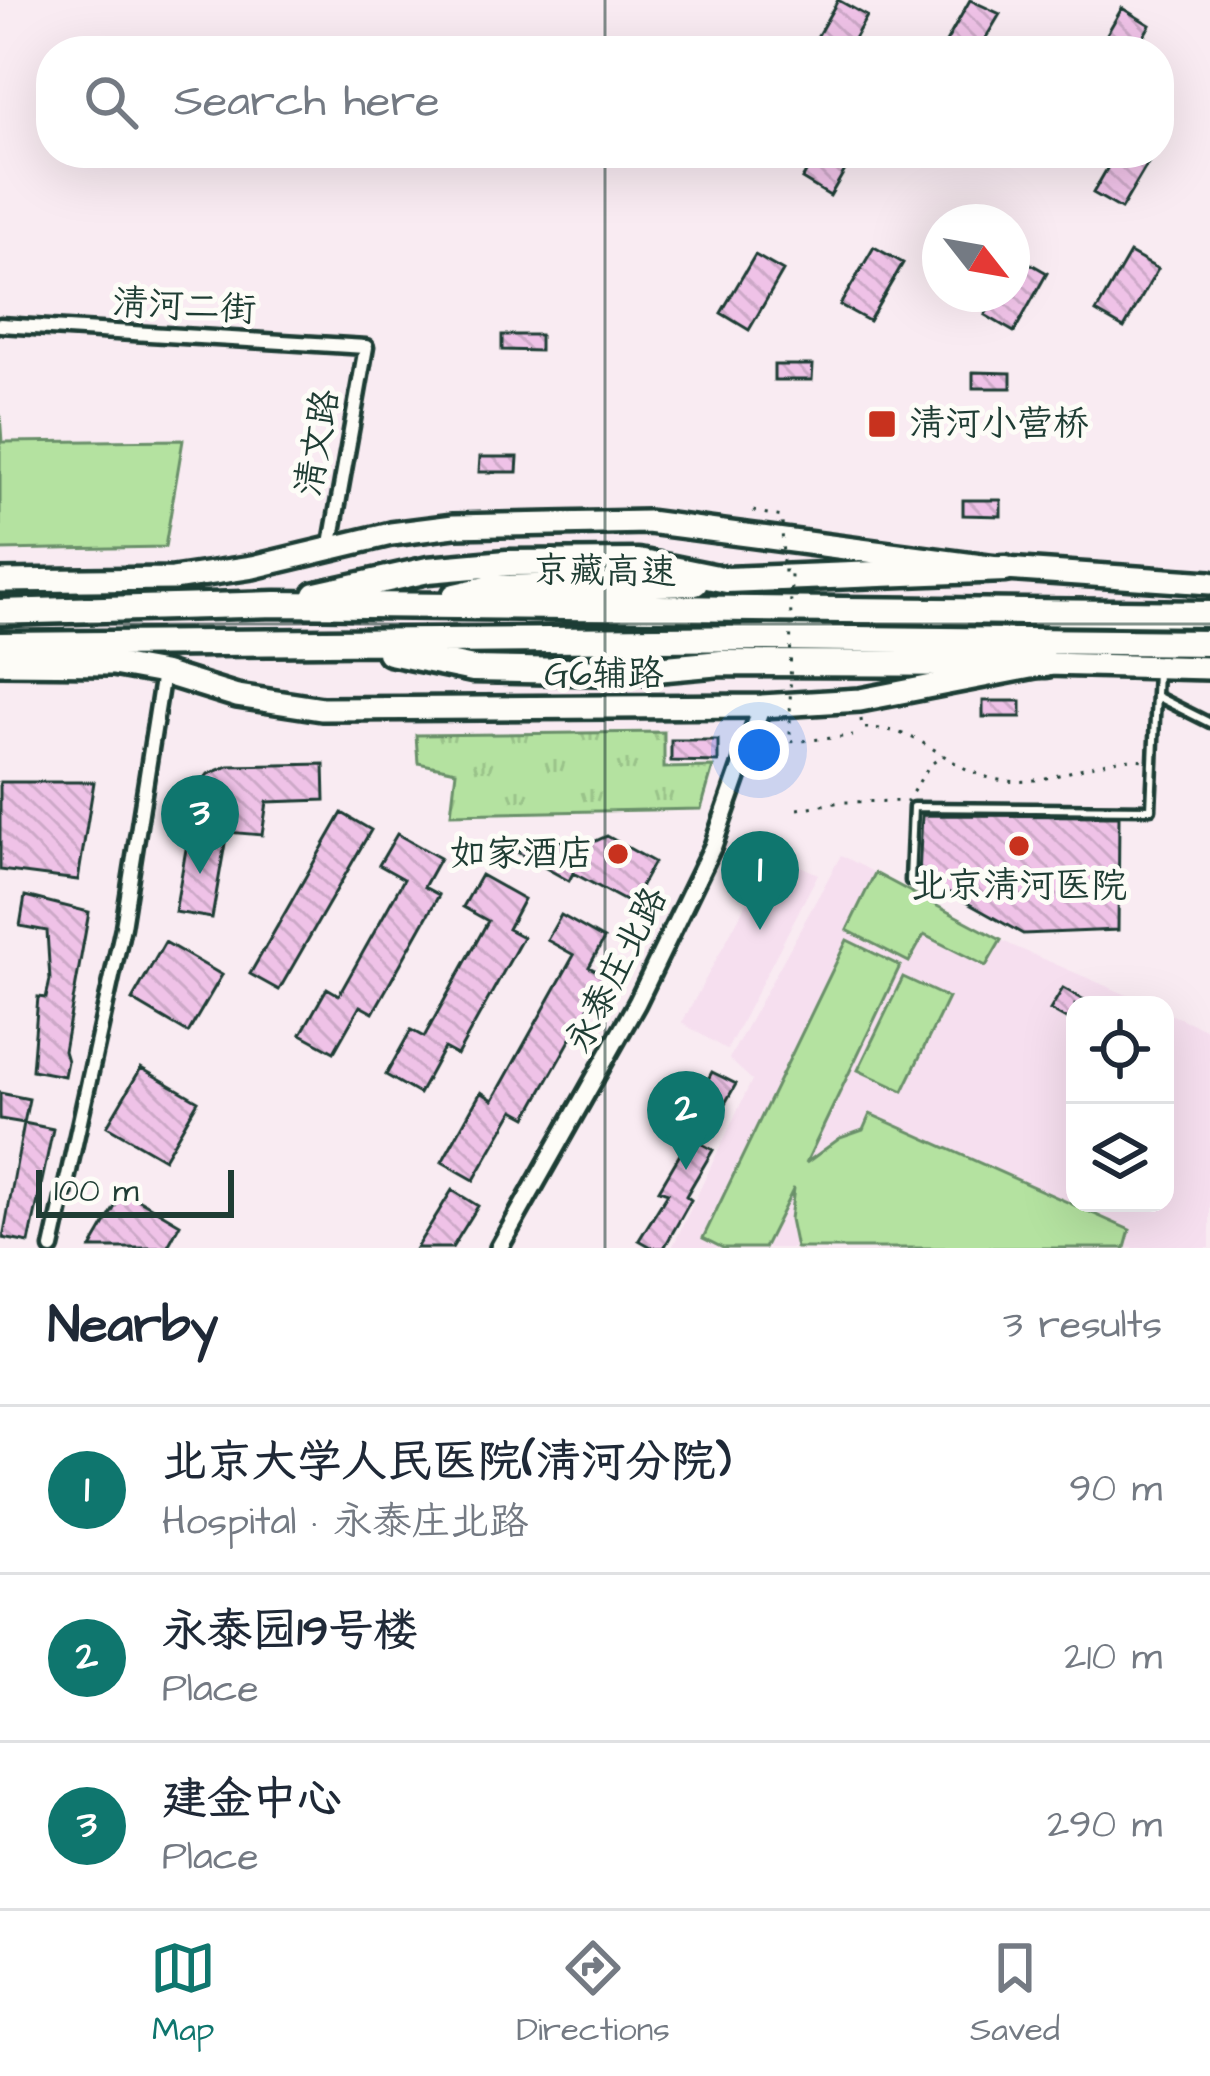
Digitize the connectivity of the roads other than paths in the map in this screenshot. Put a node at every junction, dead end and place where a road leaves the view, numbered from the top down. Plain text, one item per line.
1 (0, 325) edge
2 (366, 347) joint
3 (330, 549) junction
4 (1004, 569) junction
5 (727, 580) junction
6 (0, 581) edge
7 (1210, 583) edge
8 (276, 604) junction
9 (407, 606) junction
10 (0, 612) edge
11 (1210, 614) edge
12 (347, 643) junction
13 (1210, 643) edge
14 (0, 645) edge
15 (0, 663) edge
16 (1046, 664) junction
17 (1157, 667) junction
18 (1210, 668) edge
19 (163, 673) junction
20 (1156, 696) junction
21 (761, 706) junction
22 (1210, 722) edge
23 (910, 881) dead end
24 (52, 1248) edge
25 (499, 1248) edge

1 - 2 street, 清河二街
2 - 3 street, 清文路
3 - 4 main road
3 - 6 main road
4 - 5 highway
4 - 7 main road
5 - 8 highway
5 - 9 highway
8 - 9 highway, 京藏高速
8 - 10 highway, 京藏高速
9 - 11 highway, 京藏高速
12 - 13 highway, 京藏高速
12 - 14 highway, 京藏高速
12 - 16 highway
15 - 19 main road, G6辅路
16 - 17 main road, G6辅路
16 - 21 main road, G6辅路
17 - 18 main road, G6辅路
17 - 20 lane
19 - 21 main road, G6辅路
19 - 24 street
20 - 22 lane
20 - 23 lane
21 - 25 street, 永泰庄北路

